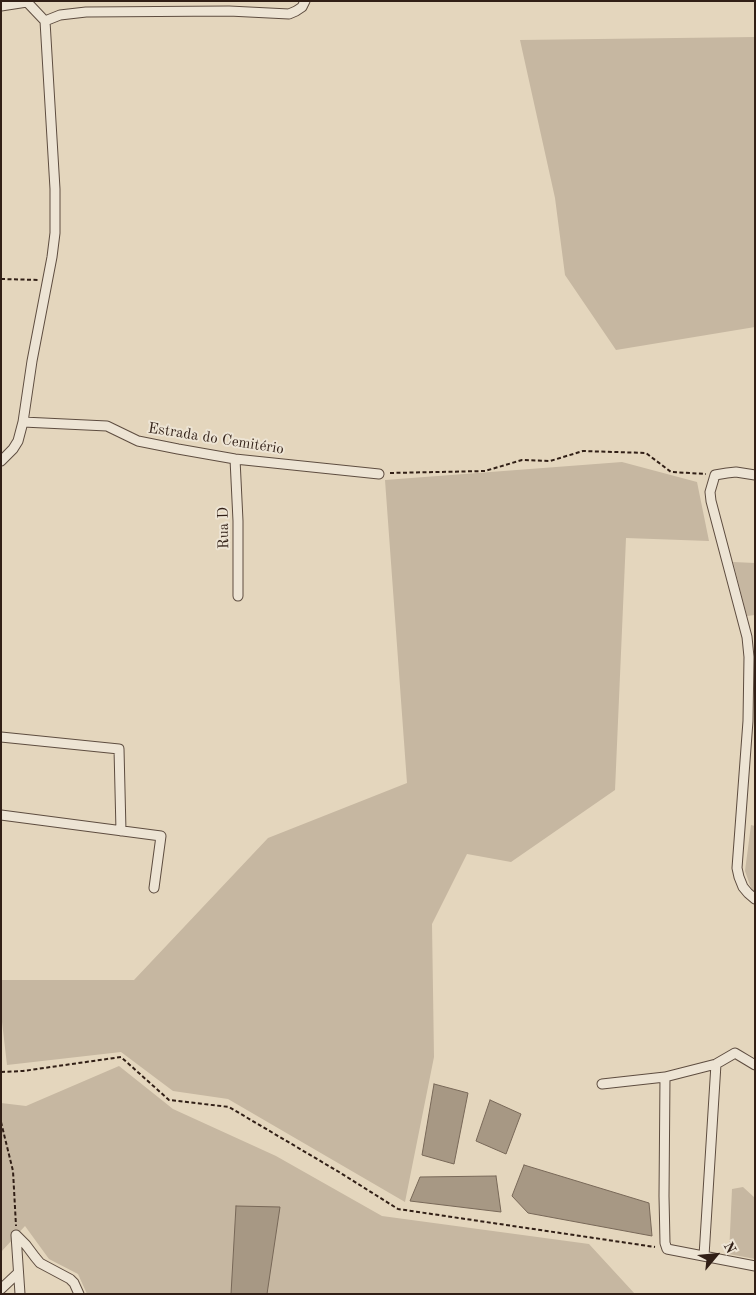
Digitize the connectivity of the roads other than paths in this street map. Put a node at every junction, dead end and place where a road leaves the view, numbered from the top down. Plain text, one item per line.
1 (305, 1) edge
2 (27, 2) edge
3 (1, 6) edge
4 (45, 21) junction
5 (23, 422) junction
6 (235, 459) junction
7 (1, 460) edge
8 (379, 474) road end
9 (755, 475) edge
10 (238, 596) dead end
11 (1, 737) edge
12 (1, 815) edge
13 (121, 831) junction
14 (154, 888) dead end
15 (755, 899) edge
16 (716, 1064) junction
17 (755, 1064) edge
18 (665, 1077) junction
19 (602, 1084) dead end
20 (704, 1256) junction
21 (755, 1266) edge
22 (18, 1273) junction
23 (1, 1289) edge
24 (20, 1294) edge
25 (79, 1294) edge

1 - 4 street
2 - 3 street
2 - 4 street
4 - 5 street
5 - 6 street, Estrada do Cemitério
5 - 7 street
6 - 8 street, Estrada do Cemitério
6 - 10 street, Rua D
9 - 15 street
11 - 13 street
12 - 13 street
13 - 14 street
16 - 17 street
16 - 18 street
16 - 20 street
18 - 19 street
18 - 20 street
20 - 21 street
22 - 23 street
22 - 24 street
22 - 25 street

